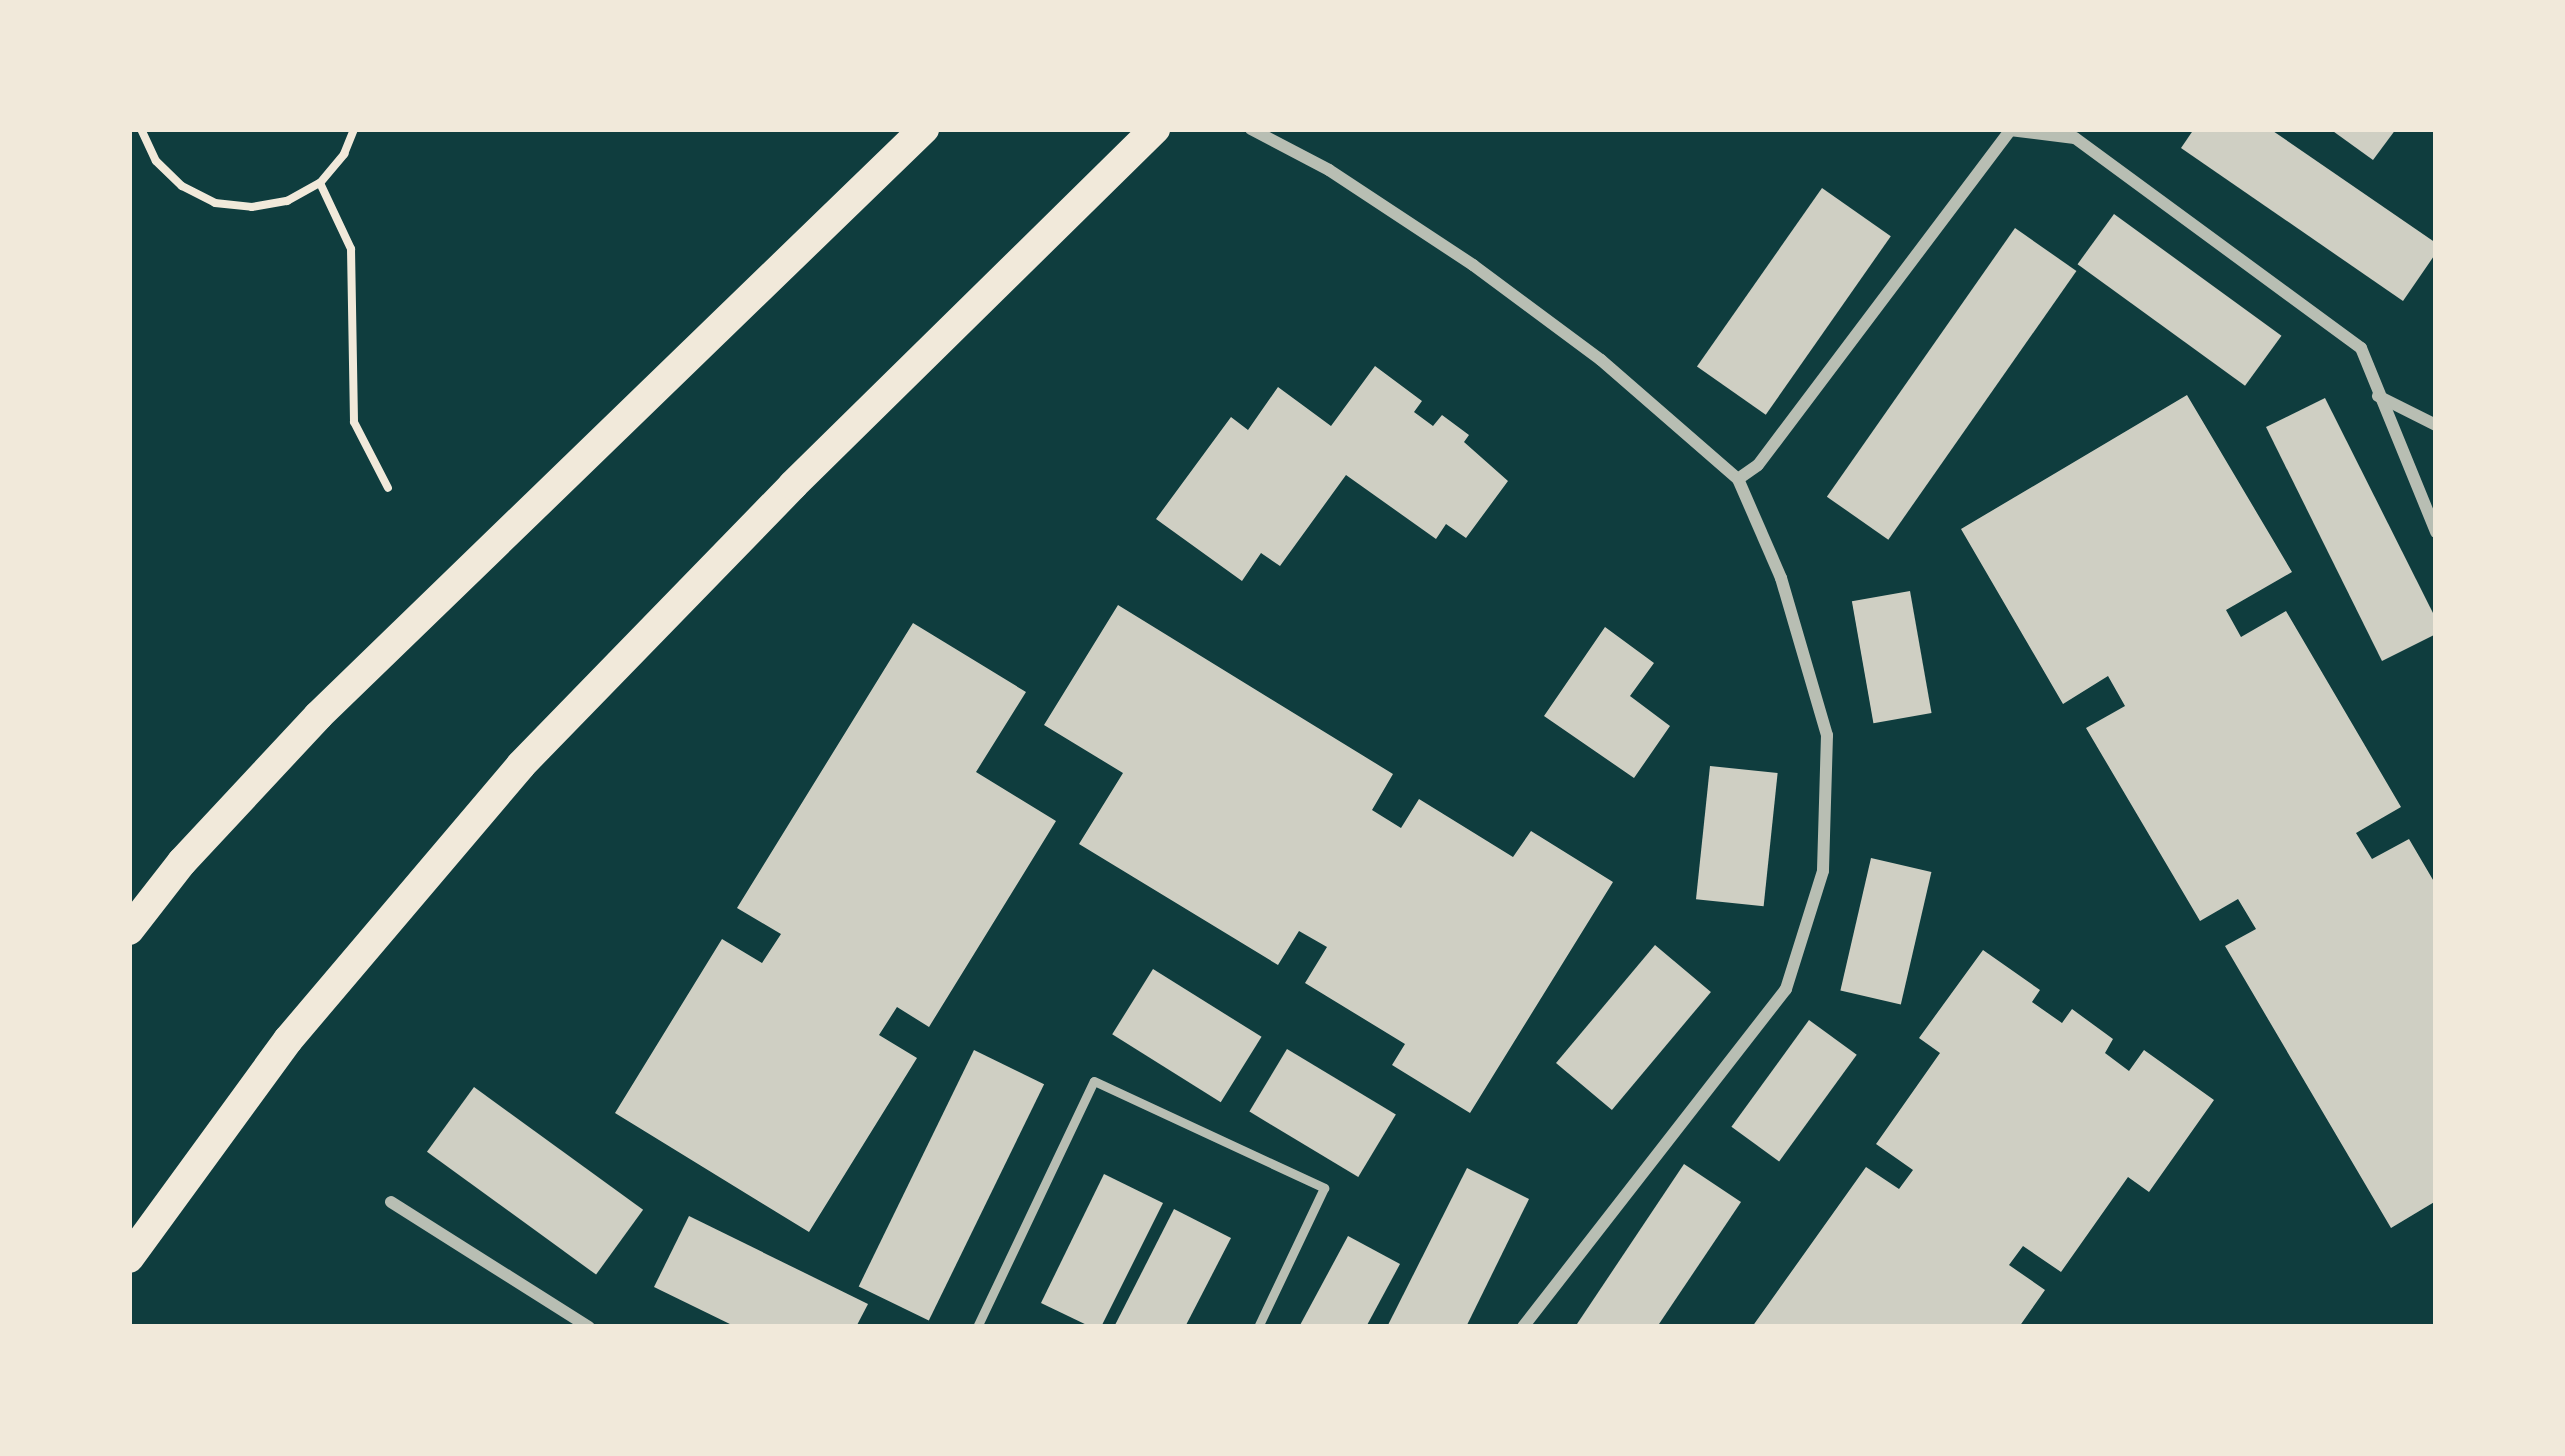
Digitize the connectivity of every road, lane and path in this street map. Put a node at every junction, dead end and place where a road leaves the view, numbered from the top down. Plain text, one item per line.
1 (141, 129) edge
2 (354, 129) edge
3 (924, 129) edge
4 (1155, 129) edge
5 (1251, 129) edge
6 (320, 183) junction
7 (2377, 395) junction
8 (2436, 425) edge
9 (1738, 479) junction
10 (388, 488) dead end
11 (2436, 532) edge
12 (129, 931) edge
13 (391, 1202) dead end
14 (129, 1258) edge
15 (589, 1327) edge
16 (977, 1327) edge
17 (1258, 1327) edge
18 (1523, 1327) edge

1 - 6 path
2 - 6 path
3 - 12 main road
4 - 14 main road
5 - 9 street
6 - 10 path
7 - 8 street
7 - 9 street
7 - 11 street
9 - 18 street
13 - 15 street
16 - 17 lane

